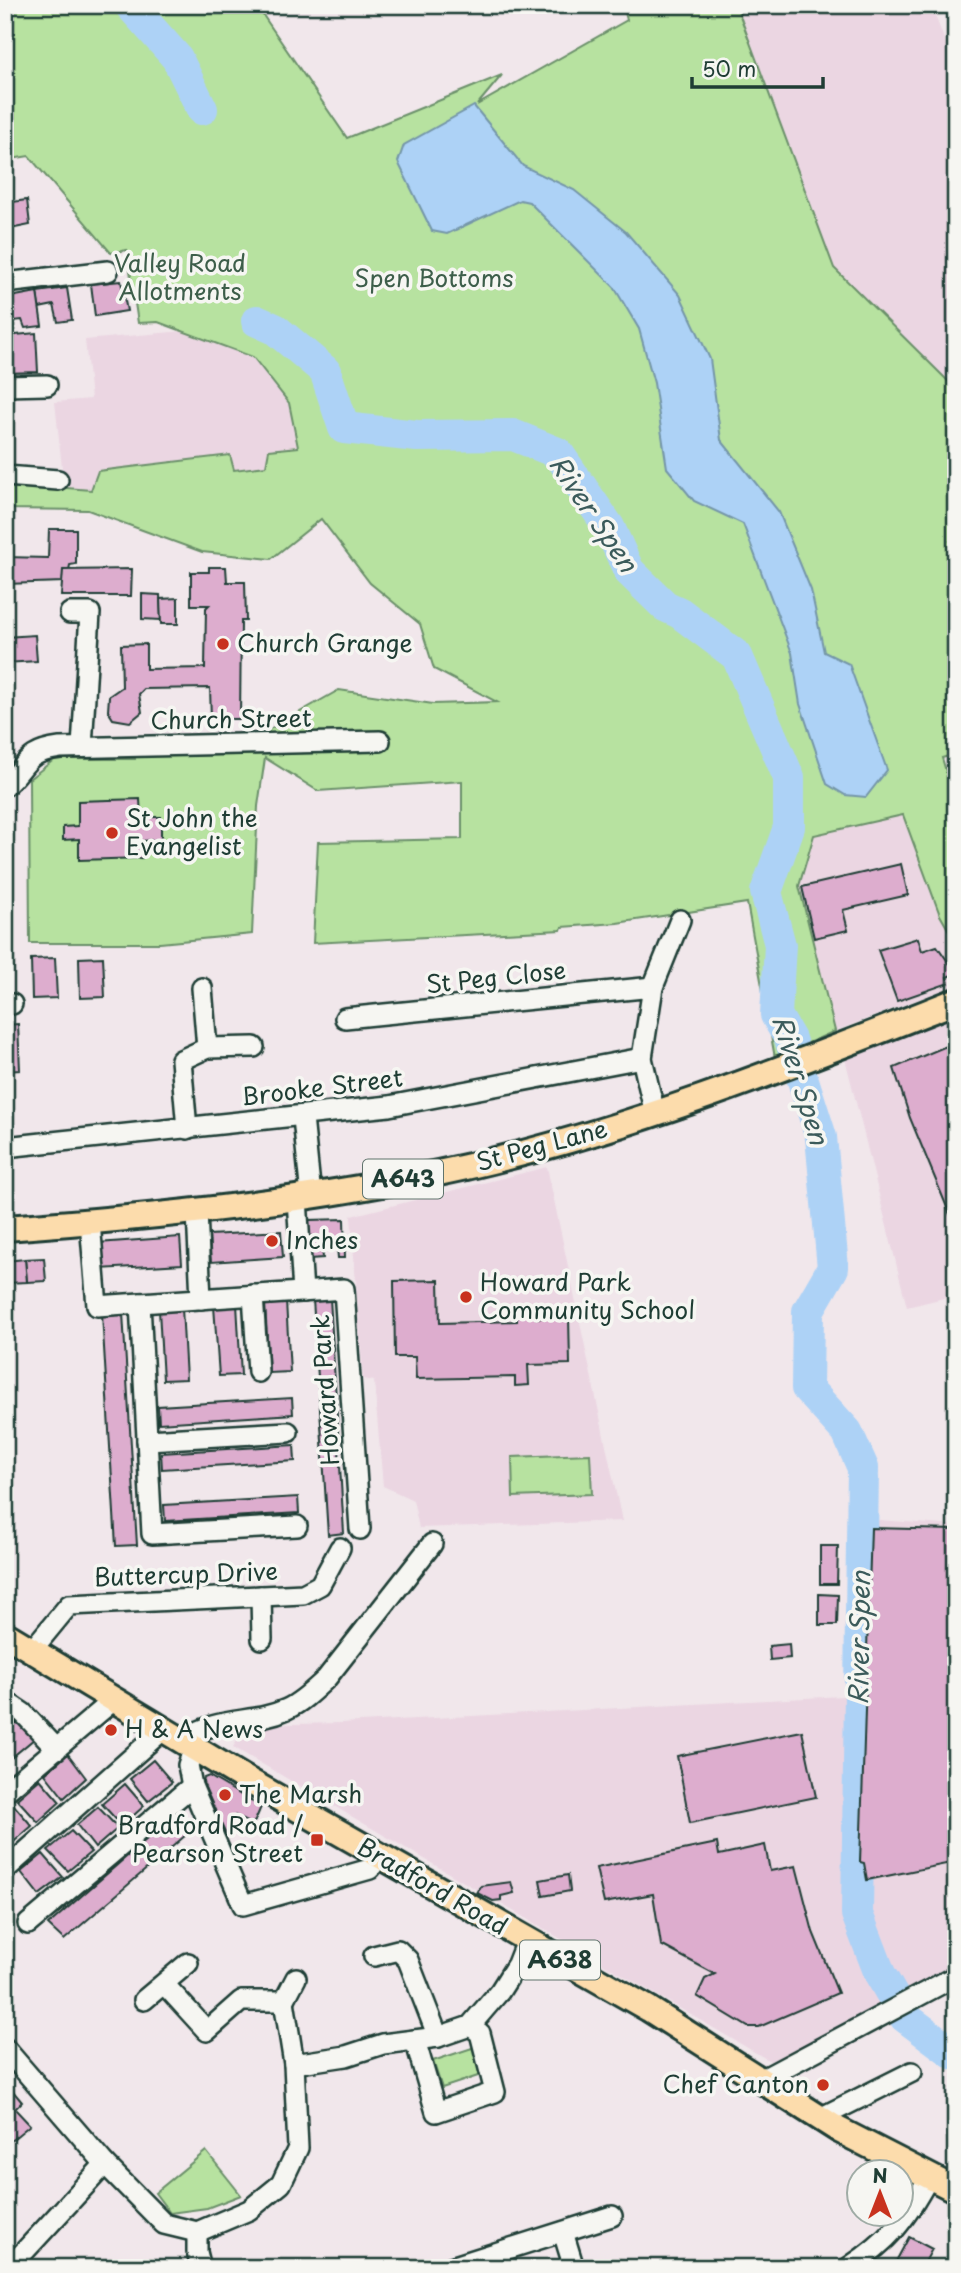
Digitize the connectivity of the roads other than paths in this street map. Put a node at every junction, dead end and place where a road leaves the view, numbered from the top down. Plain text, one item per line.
1 (108, 271) dead end
2 (5, 283) edge
3 (47, 385) dead end
4 (5, 386) edge
5 (5, 476) edge
6 (58, 480) dead end
7 (70, 613) dead end
8 (380, 741) dead end
9 (82, 747) junction
10 (5, 786) edge
11 (680, 920) dead end
12 (653, 987) junction
13 (202, 988) dead end
14 (956, 1001) edge
15 (345, 1018) dead end
16 (254, 1047) dead end
17 (206, 1048) junction
18 (642, 1058) junction
19 (655, 1114) junction
20 (303, 1118) junction
21 (187, 1129) junction
22 (5, 1147) edge
23 (304, 1198) junction
24 (197, 1213) junction
25 (90, 1222) junction
26 (5, 1228) edge
27 (303, 1292) junction
28 (253, 1295) junction
29 (201, 1299) junction
30 (140, 1303) junction
31 (258, 1372) dead end
32 (288, 1432) dead end
33 (147, 1440) junction
34 (297, 1526) dead end
35 (360, 1529) dead end
36 (432, 1544) dead end
37 (340, 1549) dead end
38 (261, 1596) junction
39 (5, 1634) edge
40 (262, 1639) dead end
41 (32, 1650) junction
42 (115, 1699) junction
43 (9, 1709) edge
44 (181, 1739) junction
45 (57, 1749) junction
46 (192, 1786) junction
47 (5, 1792) edge
48 (380, 1856) junction
49 (5, 1870) edge
50 (28, 1924) dead end
51 (526, 1941) junction
52 (374, 1956) dead end
53 (188, 1963) dead end
54 (956, 1976) edge
55 (296, 1978) dead end
56 (165, 1985) junction
57 (144, 2000) dead end
58 (284, 2001) junction
59 (470, 2026) junction
60 (438, 2037) junction
61 (415, 2040) junction
62 (5, 2048) edge
63 (294, 2064) junction
64 (912, 2072) dead end
65 (761, 2080) junction
66 (820, 2118) junction
67 (105, 2164) junction
68 (929, 2177) junction
69 (956, 2190) edge
70 (612, 2216) dead end
71 (197, 2232) junction
72 (563, 2232) junction
73 (9, 2268) edge
74 (201, 2268) edge
75 (448, 2268) edge
76 (574, 2268) edge
77 (848, 2268) edge

1 - 2 street
3 - 4 street
5 - 6 street
7 - 9 street
8 - 9 street, Church Street
9 - 10 street, Church Street
11 - 12 street
12 - 15 street, St Peg Close
12 - 18 street
13 - 17 street
14 - 19 main road, St Peg Lane / A643
16 - 17 street
17 - 21 street
18 - 19 street
18 - 20 street, Brooke Street
19 - 23 main road, St Peg Lane / A643
20 - 21 street, Brooke Street
20 - 23 street, Howard Park
21 - 22 street, Brooke Street
23 - 24 main road, St Peg Lane / A643
23 - 27 street, Howard Park
24 - 25 main road, St Peg Lane / A643
24 - 29 street
25 - 26 main road, St Peg Lane / A643
25 - 30 street, Howard Park
27 - 28 street, Howard Park
27 - 35 street, Howard Park
28 - 29 street, Howard Park
28 - 31 street
29 - 30 street, Howard Park
30 - 33 street
32 - 33 street, Howard Park
33 - 34 street
36 - 44 street
37 - 38 street, Buttercup Drive
38 - 40 street
38 - 41 street, Buttercup Drive
39 - 41 main road, A638
41 - 42 main road, A638
42 - 44 main road, A638
42 - 45 street
43 - 45 street
44 - 46 street
44 - 48 main road, Bradford Road / A638
44 - 49 street
45 - 47 street
46 - 48 street
46 - 50 street
48 - 51 main road, Bradford Road / A638
51 - 59 street
51 - 65 main road, Bradford Road / A638
52 - 60 street
53 - 56 street
54 - 65 street
55 - 58 street
56 - 57 street
56 - 58 street
58 - 63 street
59 - 60 street
59 - 61 street
60 - 61 street
61 - 63 street
62 - 67 street
63 - 71 street
64 - 66 street
65 - 66 main road, Bradford Road / A638
66 - 68 main road, Bradford Road / A638
67 - 71 street
67 - 73 street
68 - 69 main road, Bradford Road / A638
68 - 77 street
70 - 72 street
71 - 74 street
72 - 75 street
72 - 76 street

